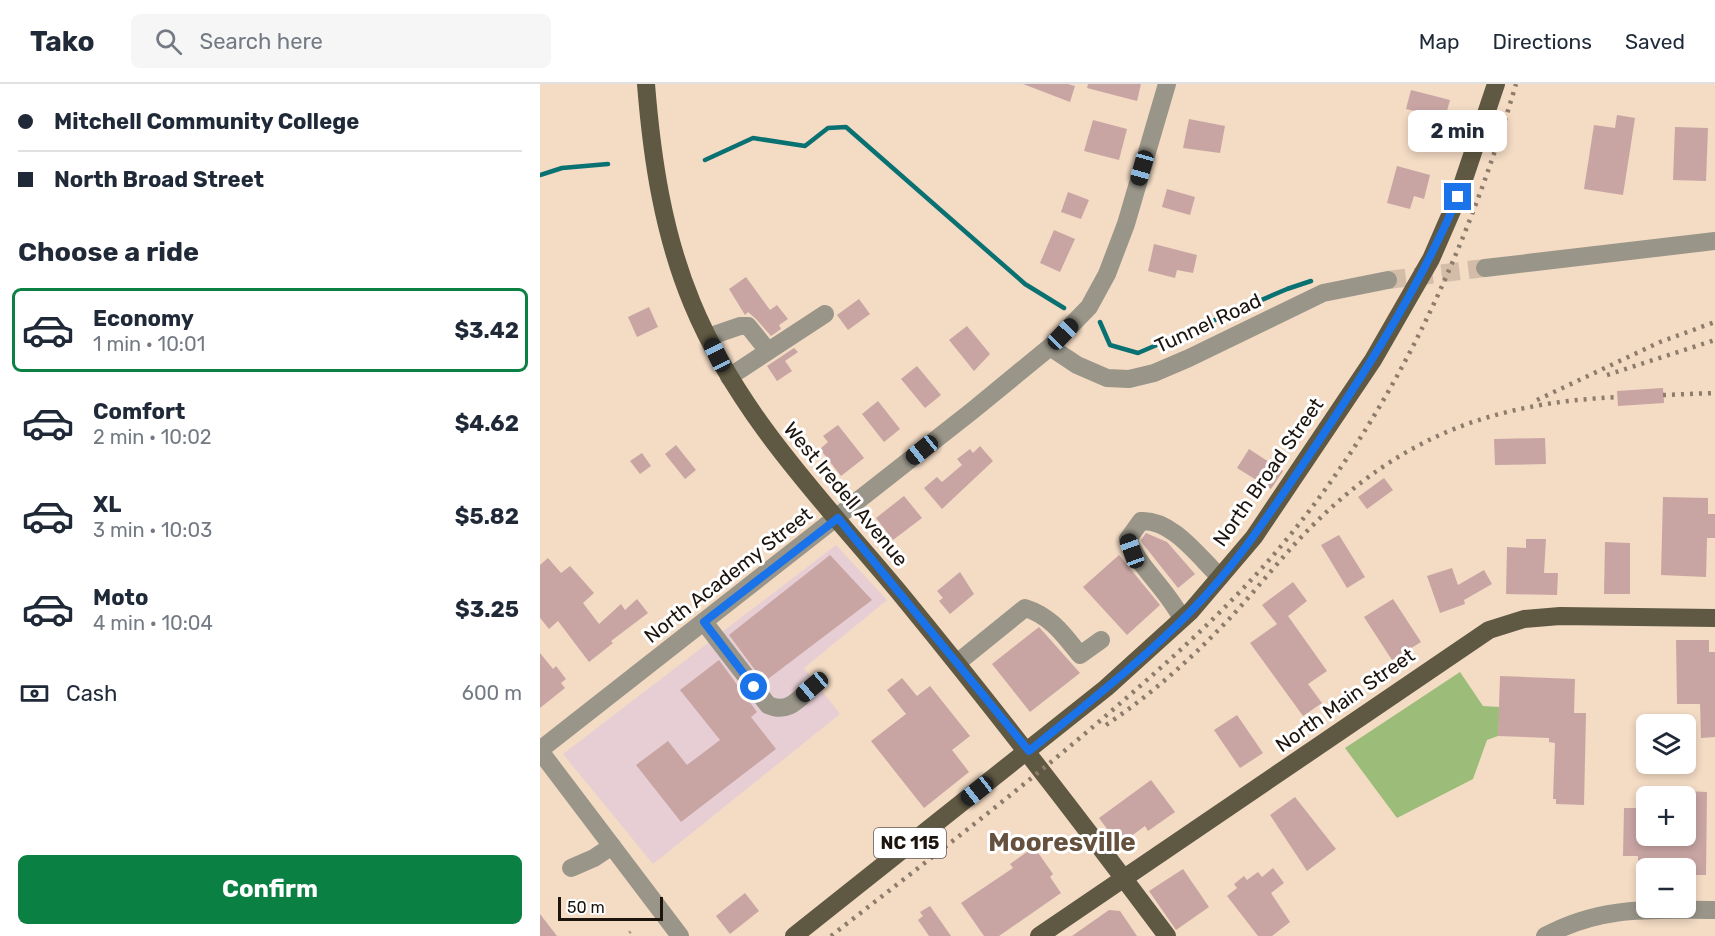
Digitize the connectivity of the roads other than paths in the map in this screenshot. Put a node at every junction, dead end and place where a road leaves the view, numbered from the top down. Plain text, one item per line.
1 (646, 84) edge
2 (1167, 84) edge
3 (1496, 84) edge
4 (1715, 241) edge
5 (1485, 268) tunnel mouth
6 (1388, 280) tunnel mouth
7 (825, 314) dead end
8 (708, 337) junction
9 (1050, 347) junction
10 (768, 351) junction
11 (729, 377) junction
12 (838, 518) junction
13 (1220, 577) junction
14 (1715, 618) edge
15 (1182, 619) junction
16 (704, 622) junction
17 (1101, 640) dead end
18 (957, 663) junction
19 (812, 687) dead end
20 (540, 751) edge
21 (1029, 751) junction
22 (612, 846) junction
23 (571, 868) dead end
24 (1124, 879) junction
25 (1715, 910) edge
26 (680, 936) edge
27 (794, 936) edge
28 (1040, 936) edge
29 (1167, 936) edge
30 (1545, 936) edge

1 - 8 main road, West Iredell Avenue
2 - 9 street, North Academy Street
3 - 13 main road, North Broad Street / NC 115
4 - 5 street
6 - 9 street, Tunnel Road
7 - 10 street
8 - 10 street
8 - 11 main road, West Iredell Avenue
9 - 12 street, North Academy Street
10 - 11 street
11 - 12 main road, West Iredell Avenue
12 - 16 street, North Academy Street
12 - 18 main road, West Iredell Avenue
13 - 15 main road, North Broad Street / NC 115
13 - 15 street
14 - 24 main road, North Main Street
15 - 21 main road, North Broad Street / NC 115
16 - 19 street
16 - 20 street, North Academy Street
17 - 18 street
18 - 21 main road, West Iredell Avenue
20 - 22 street
21 - 24 main road, West Iredell Avenue
21 - 27 main road, North Broad Street / NC 115
22 - 23 street
22 - 26 street
24 - 28 main road, North Main Street
24 - 29 main road, West Iredell Avenue
25 - 30 street

